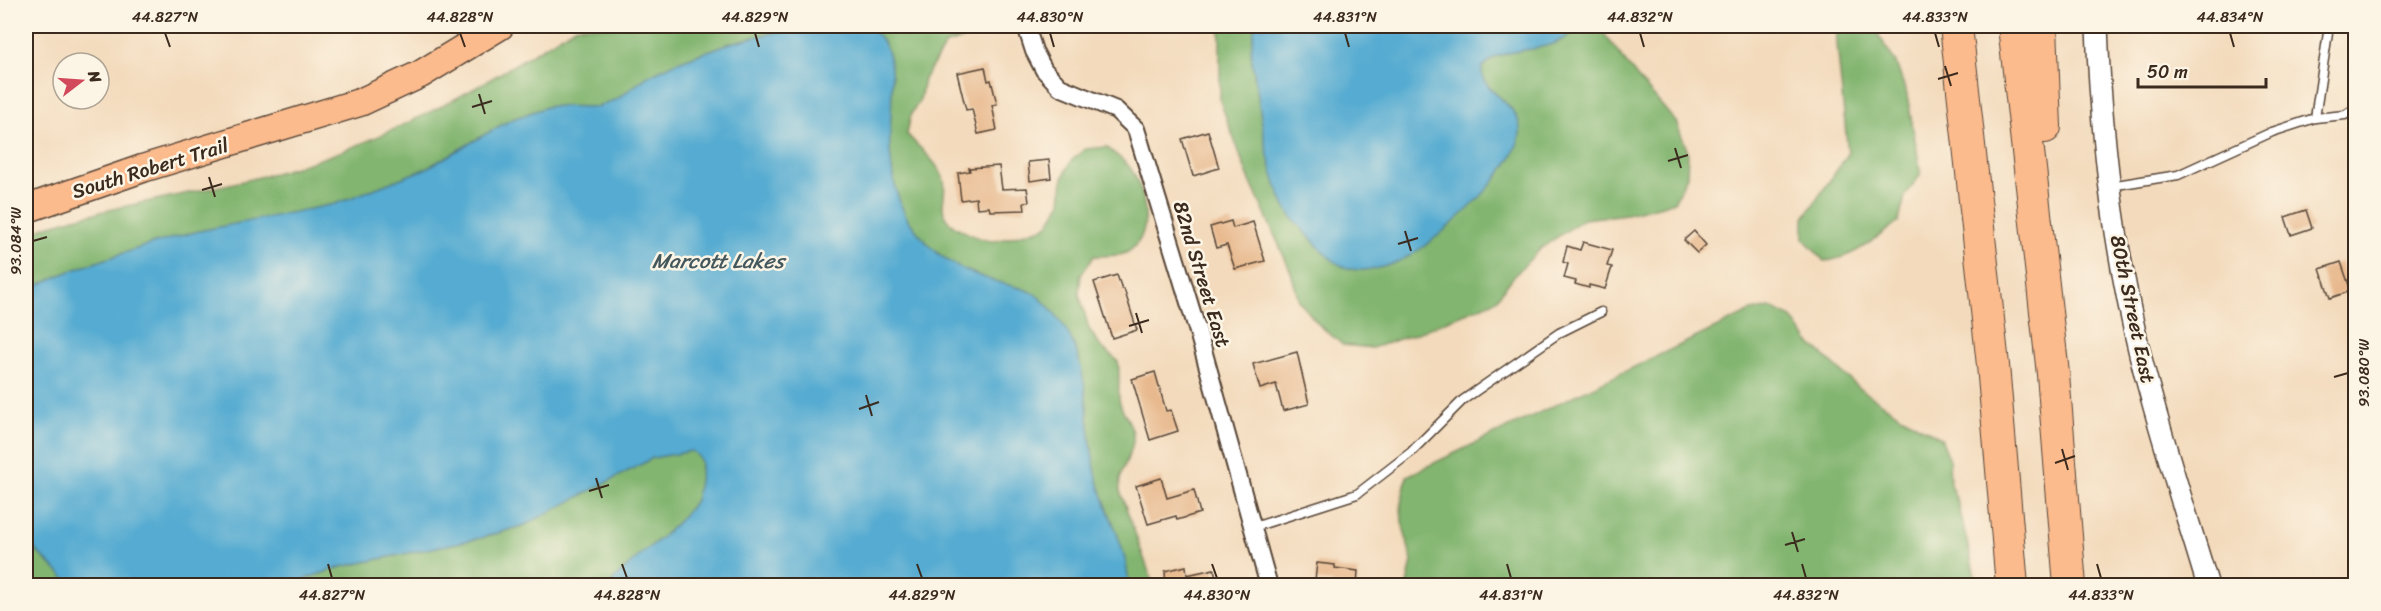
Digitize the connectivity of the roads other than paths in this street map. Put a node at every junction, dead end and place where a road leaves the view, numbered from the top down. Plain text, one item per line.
1 (466, 26) edge
2 (500, 26) edge
3 (1026, 26) edge
4 (1950, 26) edge
5 (1956, 26) edge
6 (2014, 26) edge
7 (2042, 26) edge
8 (2097, 26) edge
9 (2329, 26) edge
10 (2355, 108) edge
11 (2315, 118) junction
12 (275, 129) junction
13 (2110, 186) junction
14 (26, 209) edge
15 (1601, 312) dead end
16 (1993, 365) junction
17 (2053, 374) junction
18 (1254, 527) junction
19 (1269, 585) edge
20 (2012, 585) edge
21 (2070, 585) edge
22 (2208, 585) edge

1 - 12 main road, South Robert Trail
2 - 12 main road, South Robert Trail
3 - 18 street, 82nd Street East
4 - 16 highway
5 - 16 highway
6 - 17 highway
7 - 17 highway
8 - 13 street, 80th Street East
9 - 11 lane
10 - 11 lane
11 - 13 lane
12 - 14 main road, South Robert Trail
13 - 22 street, 80th Street East
15 - 18 lane
16 - 20 highway
17 - 21 highway
18 - 19 street, 82nd Street East

